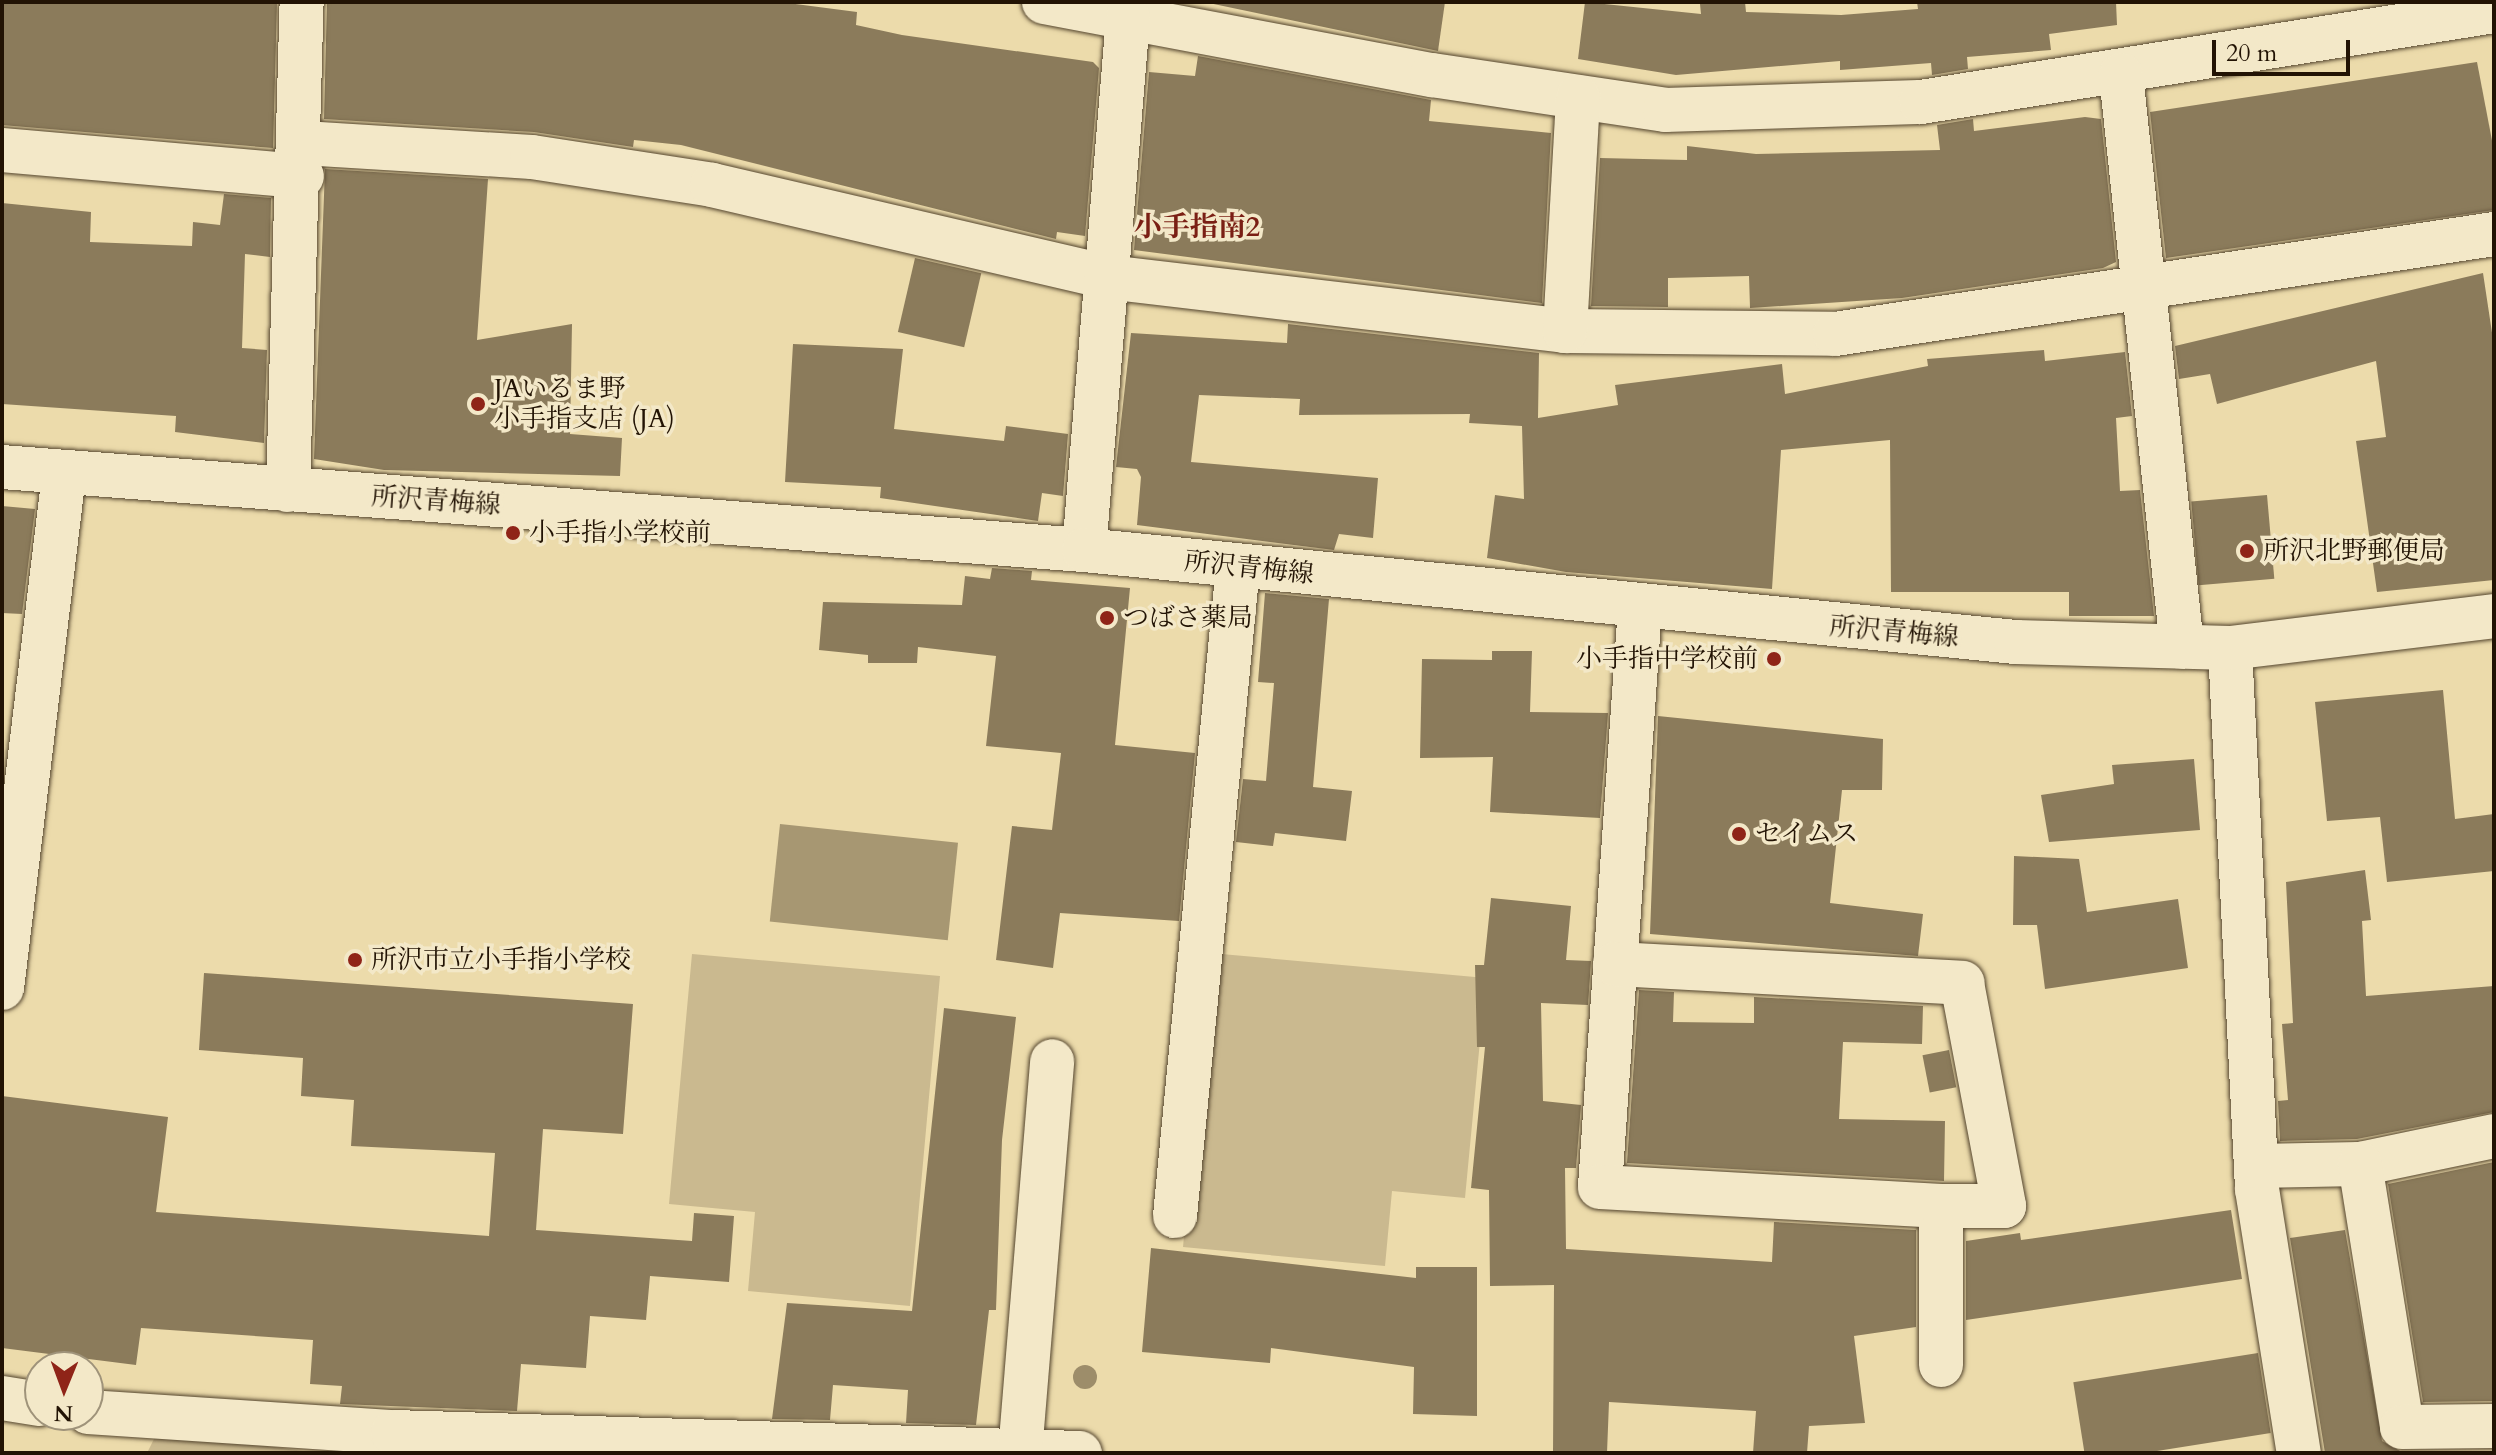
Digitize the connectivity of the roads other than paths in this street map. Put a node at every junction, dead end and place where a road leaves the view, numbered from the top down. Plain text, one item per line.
1 (302, 2) edge
2 (1044, 2) edge
3 (2494, 11) edge
4 (1128, 18) junction
5 (2338, 18) edge
6 (2121, 75) junction
7 (1578, 97) junction
8 (2, 150) edge
9 (303, 160) junction
10 (2494, 234) edge
11 (1107, 277) junction
12 (2144, 290) junction
13 (1565, 331) junction
14 (2, 467) edge
15 (64, 474) junction
16 (288, 490) junction
17 (1084, 550) junction
18 (1238, 567) junction
19 (1640, 607) junction
20 (2494, 616) edge
21 (2182, 647) junction
22 (2230, 648) junction
23 (1615, 964) junction
24 (2, 988) edge
25 (1052, 1061) dead end
26 (2494, 1136) edge
27 (2360, 1164) junction
28 (2256, 1166) junction
29 (1941, 1206) junction
30 (1175, 1216) dead end
31 (1941, 1365) dead end
32 (2, 1398) edge
33 (24, 1401) edge
34 (104, 1420) edge
35 (2494, 1426) edge
36 (141, 1437) edge
37 (1020, 1450) edge
38 (1080, 1453) edge
39 (2299, 1453) edge

1 - 9 street
2 - 4 street
3 - 5 street
4 - 7 street
4 - 11 street
5 - 6 street
6 - 7 street
6 - 12 street
7 - 13 street
8 - 9 street
9 - 11 street
9 - 16 street
10 - 12 street
11 - 13 street
11 - 17 street
12 - 13 street
12 - 21 street
14 - 15 street, 所沢青梅線
15 - 16 street, 所沢青梅線
15 - 24 street
16 - 17 street, 所沢青梅線
17 - 18 street, 所沢青梅線
18 - 19 street, 所沢青梅線
18 - 30 street
19 - 21 street, 所沢青梅線
19 - 23 street
20 - 22 street, 所沢青梅線
21 - 22 street, 所沢青梅線
22 - 28 street
23 - 29 street
23 - 29 street
25 - 37 street
26 - 27 street
27 - 28 street
27 - 35 street
28 - 39 street
29 - 31 street
32 - 33 street
34 - 36 street
36 - 37 street
37 - 38 street

